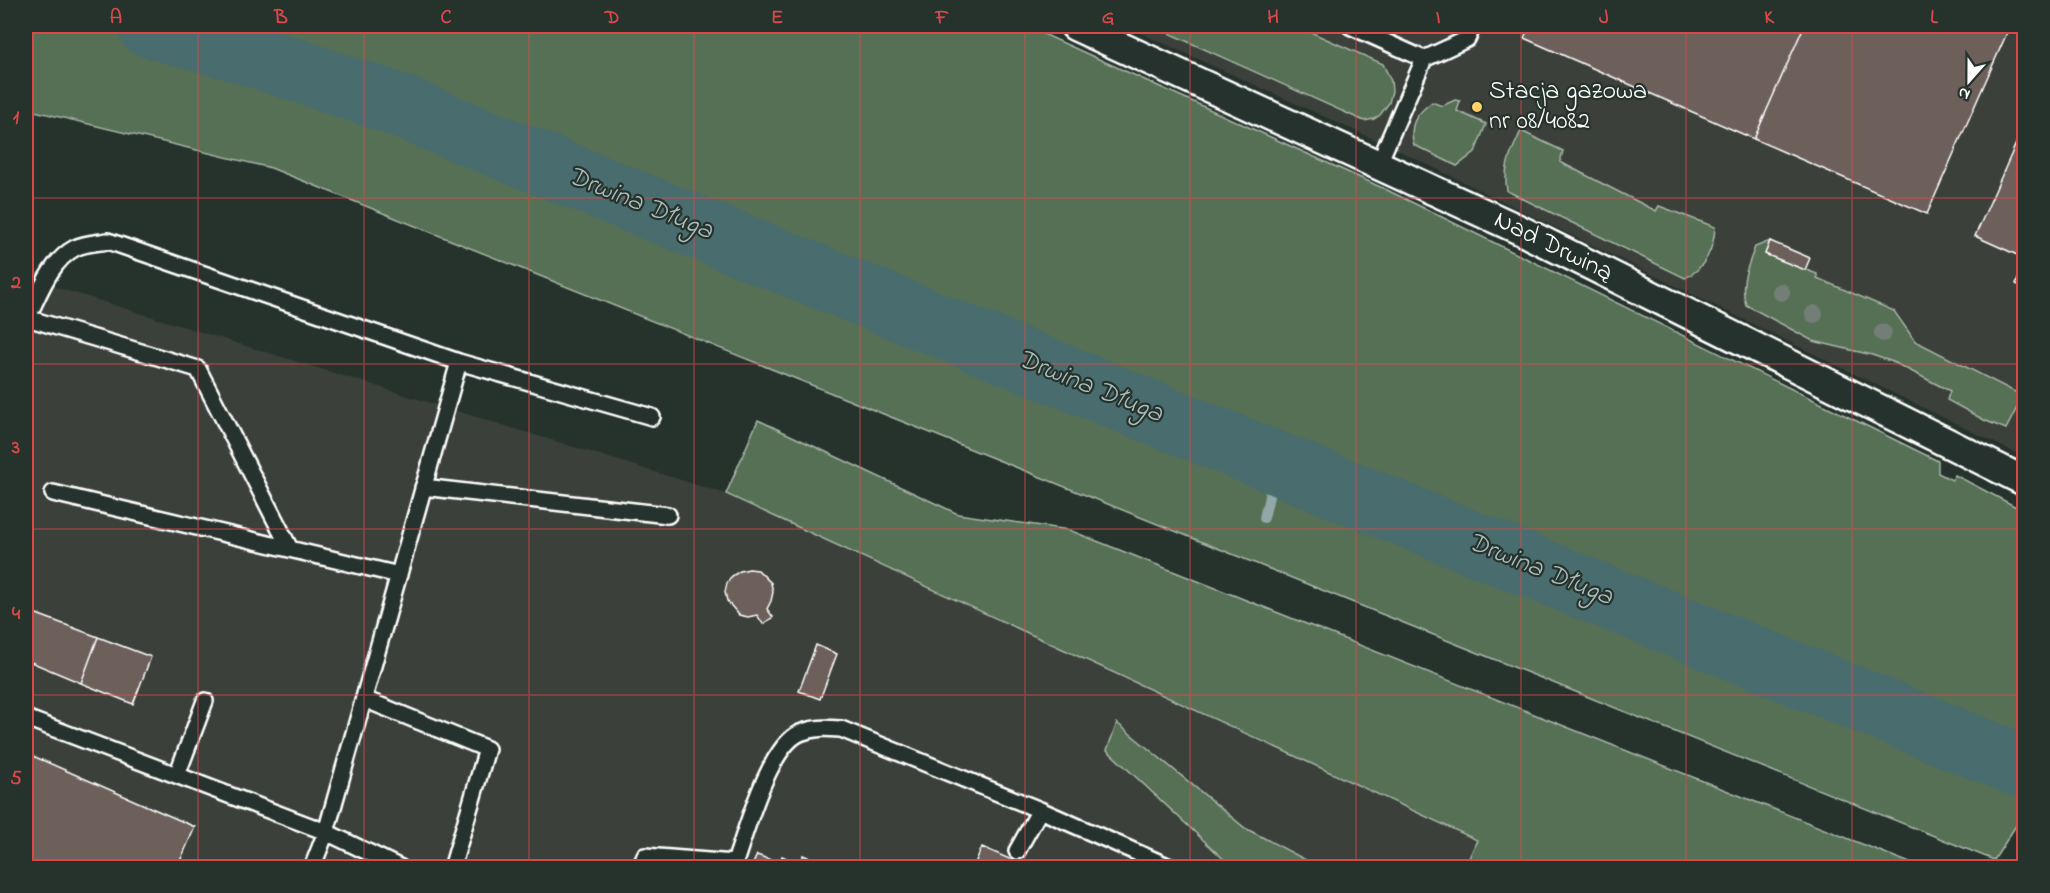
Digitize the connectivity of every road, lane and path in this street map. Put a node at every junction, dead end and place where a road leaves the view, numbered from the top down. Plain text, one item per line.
1 (1075, 26) edge
2 (1350, 26) edge
3 (1473, 26) edge
4 (1424, 59) junction
5 (1378, 165) junction
6 (26, 320) edge
7 (459, 362) junction
8 (652, 417) dead end
9 (2025, 481) edge
10 (423, 487) junction
11 (53, 493) dead end
12 (668, 515) dead end
13 (290, 549) junction
14 (399, 575) junction
15 (364, 699) junction
16 (206, 701) dead end
17 (26, 718) edge
18 (177, 775) junction
19 (1040, 810) junction
20 (326, 832) junction
21 (1017, 851) dead end
22 (733, 865) edge
23 (312, 867) edge
24 (401, 867) edge
25 (452, 867) edge
26 (640, 867) edge
27 (1172, 867) edge

1 - 5 street, Nad Drwiną
2 - 4 lane
3 - 4 lane
4 - 5 lane
5 - 9 street, Nad Drwiną
6 - 7 lane
6 - 13 lane
7 - 8 lane
7 - 10 lane
10 - 12 lane
10 - 14 lane
11 - 13 lane
13 - 14 lane
14 - 15 lane
15 - 20 lane
15 - 25 lane
16 - 18 lane
17 - 18 lane
18 - 20 lane
19 - 21 lane
19 - 22 lane
19 - 27 lane
20 - 23 lane
20 - 24 lane
22 - 26 lane

